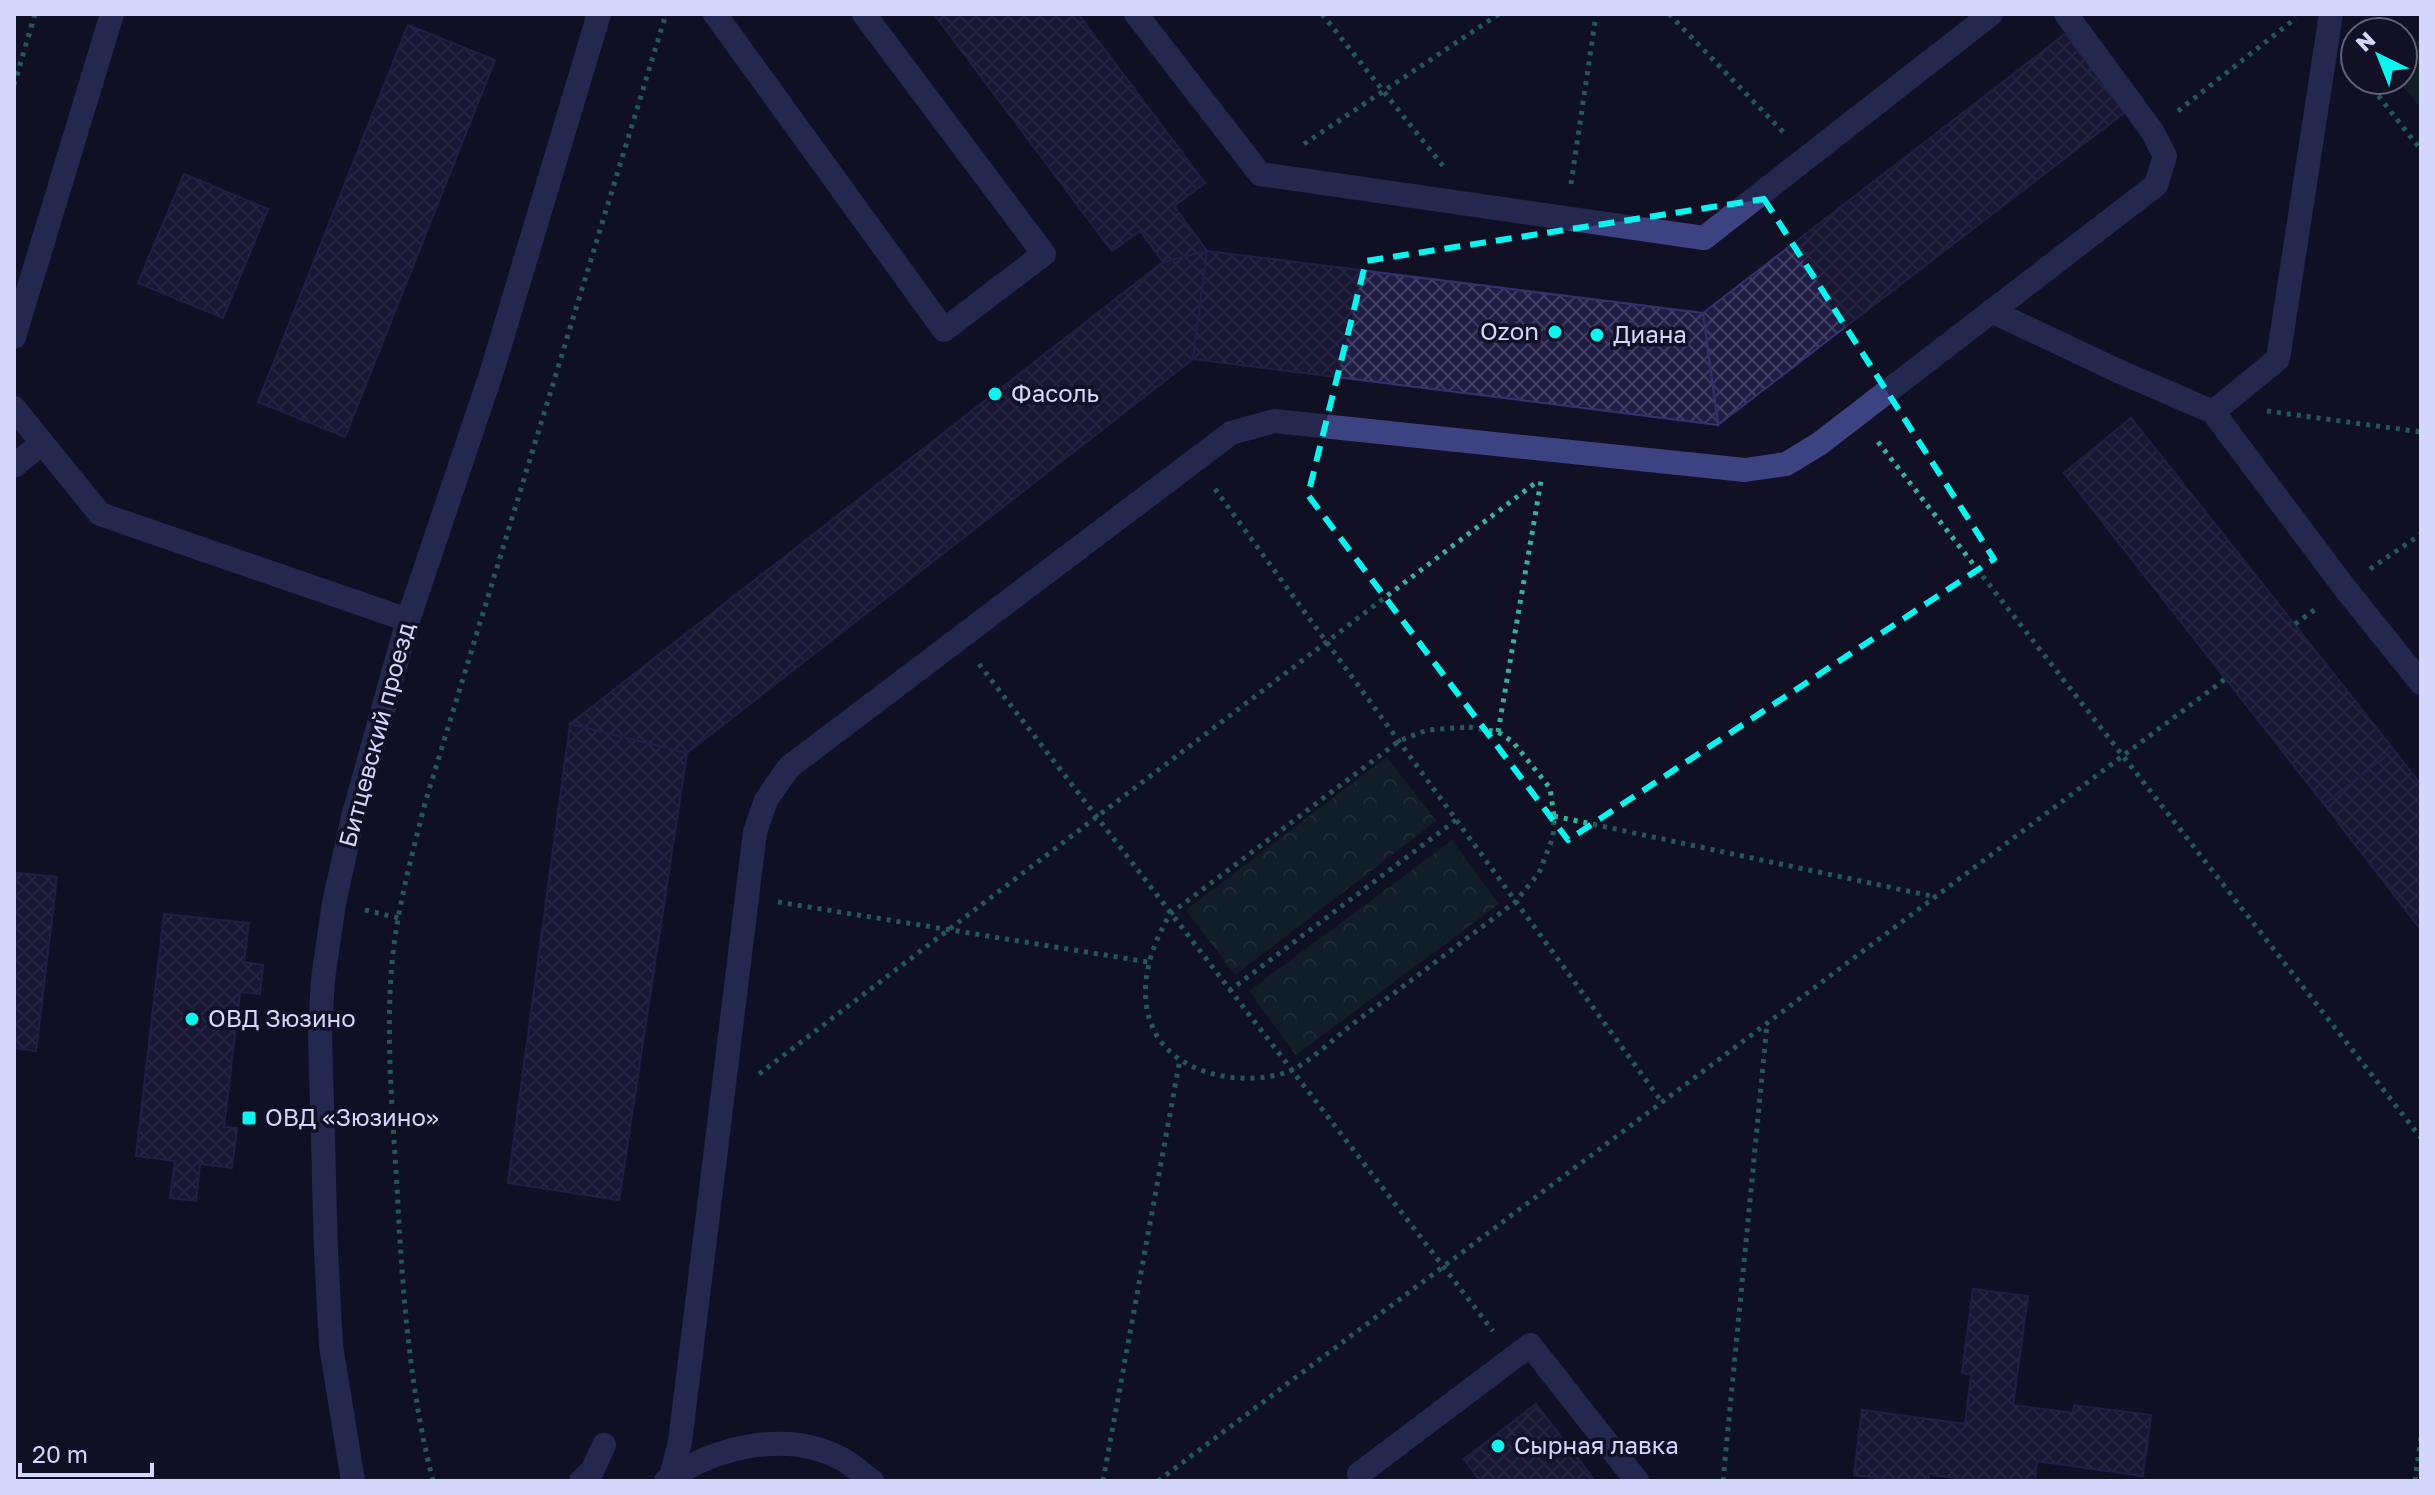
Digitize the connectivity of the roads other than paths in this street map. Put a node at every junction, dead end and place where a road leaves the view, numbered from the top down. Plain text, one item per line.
1 (112, 14) edge
2 (599, 14) edge
3 (715, 14) edge
4 (864, 14) edge
5 (1136, 14) edge
6 (1991, 14) edge
7 (2066, 14) edge
8 (2331, 14) edge
9 (1991, 311) junction
10 (14, 337) edge
11 (14, 408) edge
12 (2217, 408) junction
13 (42, 443) junction
14 (14, 466) edge
15 (408, 620) junction
16 (2421, 683) edge
17 (604, 1445) dead end
18 (1359, 1474) dead end
19 (668, 1479) edge
20 (353, 1481) edge
21 (581, 1481) edge
22 (872, 1481) edge
23 (1637, 1481) edge

1 - 10 street
2 - 15 street, Битцевский проезд
3 - 4 street
5 - 6 street
7 - 9 street
8 - 12 street
9 - 12 street
9 - 19 street
11 - 13 street
12 - 16 street
13 - 14 street
13 - 15 street
15 - 20 street, Битцевский проезд
17 - 21 street
18 - 23 street
19 - 22 street

